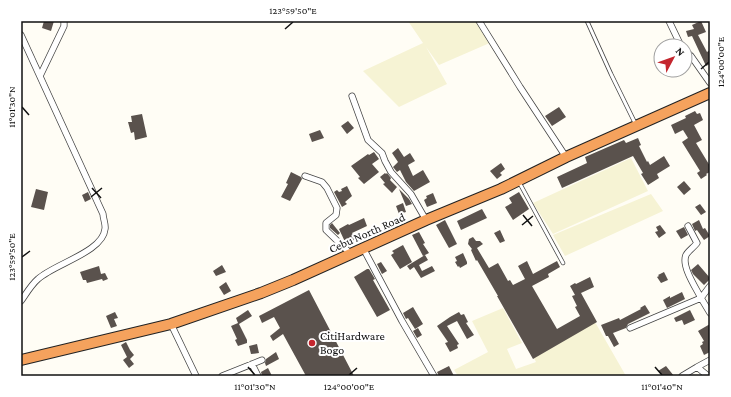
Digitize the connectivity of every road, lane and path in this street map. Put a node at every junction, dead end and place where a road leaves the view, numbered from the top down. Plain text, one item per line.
1 (64, 21) edge
2 (479, 21) edge
3 (587, 21) edge
4 (669, 21) edge
5 (21, 34) edge
6 (677, 38) edge
7 (693, 59) edge
8 (40, 76) junction
9 (710, 83) edge
10 (710, 93) edge
11 (352, 96) dead end
12 (637, 126) junction
13 (566, 157) junction
14 (306, 176) dead end
15 (518, 180) junction
16 (426, 220) junction
17 (688, 226) dead end
18 (364, 248) junction
19 (351, 254) junction
20 (563, 263) dead end
21 (710, 286) edge
22 (701, 298) junction
23 (21, 302) edge
24 (710, 313) edge
25 (171, 324) junction
26 (630, 328) dead end
27 (21, 360) edge
28 (262, 360) dead end
29 (710, 360) edge
30 (252, 364) junction
31 (697, 367) junction
32 (196, 376) edge
33 (222, 376) edge
34 (258, 376) edge
35 (434, 376) edge
36 (682, 376) edge
37 (708, 376) edge

1 - 8 street
2 - 13 street
3 - 12 lane
4 - 6 street
5 - 8 street
7 - 9 street
8 - 23 street
10 - 12 highway, Cebu North Road
11 - 16 street
12 - 13 highway, Cebu North Road
13 - 15 highway, Cebu North Road
14 - 19 street
15 - 16 highway, Cebu North Road
15 - 20 lane
16 - 18 highway, Cebu North Road
17 - 22 street
18 - 19 highway, Cebu North Road
18 - 35 street
19 - 25 highway, Cebu North Road
21 - 22 street
22 - 24 street
22 - 26 street
25 - 27 highway, Cebu North Road
25 - 32 street
28 - 30 street
29 - 31 street
30 - 33 street
30 - 34 street
31 - 36 street
31 - 37 street

